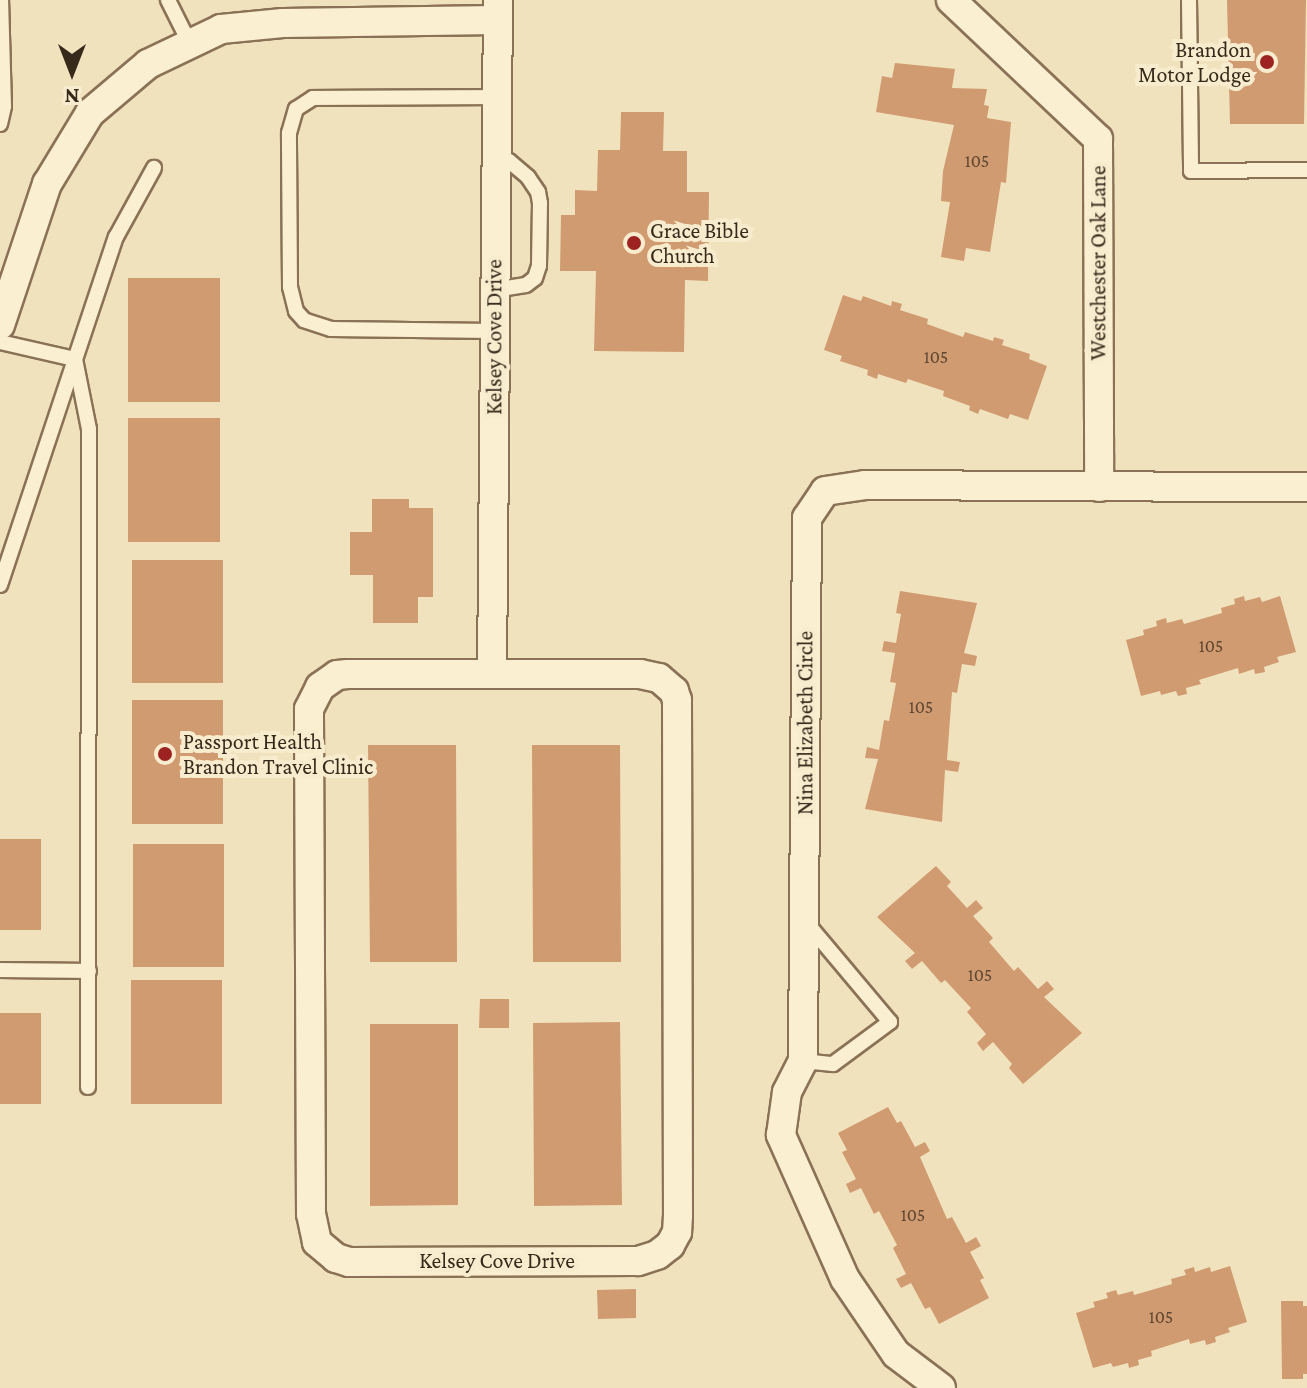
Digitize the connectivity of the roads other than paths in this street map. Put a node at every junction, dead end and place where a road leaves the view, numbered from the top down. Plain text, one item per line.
1 (1, 0) edge
2 (168, 0) edge
3 (1189, 0) edge
4 (950, 1) edge
5 (497, 10) edge
6 (189, 42) junction
7 (495, 97) junction
8 (0, 124) edge
9 (495, 159) junction
10 (154, 168) dead end
11 (1307, 170) edge
12 (494, 290) junction
13 (0, 325) edge
14 (494, 331) junction
15 (0, 342) edge
16 (75, 359) junction
17 (1099, 487) junction
18 (1307, 487) edge
19 (0, 585) edge
20 (492, 674) junction
21 (805, 920) junction
22 (0, 970) edge
23 (89, 971) junction
24 (803, 1061) junction
25 (88, 1087) dead end
26 (941, 1388) edge

1 - 8 lane
2 - 6 lane
3 - 11 lane
4 - 17 street, Westchester Oak Lane
5 - 6 street
5 - 7 street, Kelsey Cove Drive
6 - 13 street
7 - 9 street, Kelsey Cove Drive
7 - 14 lane
9 - 12 street, Kelsey Cove Drive
9 - 12 lane
10 - 16 lane
12 - 14 street, Kelsey Cove Drive
14 - 20 street, Kelsey Cove Drive
15 - 16 lane
16 - 19 lane
16 - 23 lane
17 - 18 street, Nina Elizabeth Circle
17 - 21 street, Nina Elizabeth Circle
20 - 20 street, Kelsey Cove Drive
21 - 24 street, Nina Elizabeth Circle
21 - 24 lane
22 - 23 lane
23 - 25 lane
24 - 26 street, Nina Elizabeth Circle

